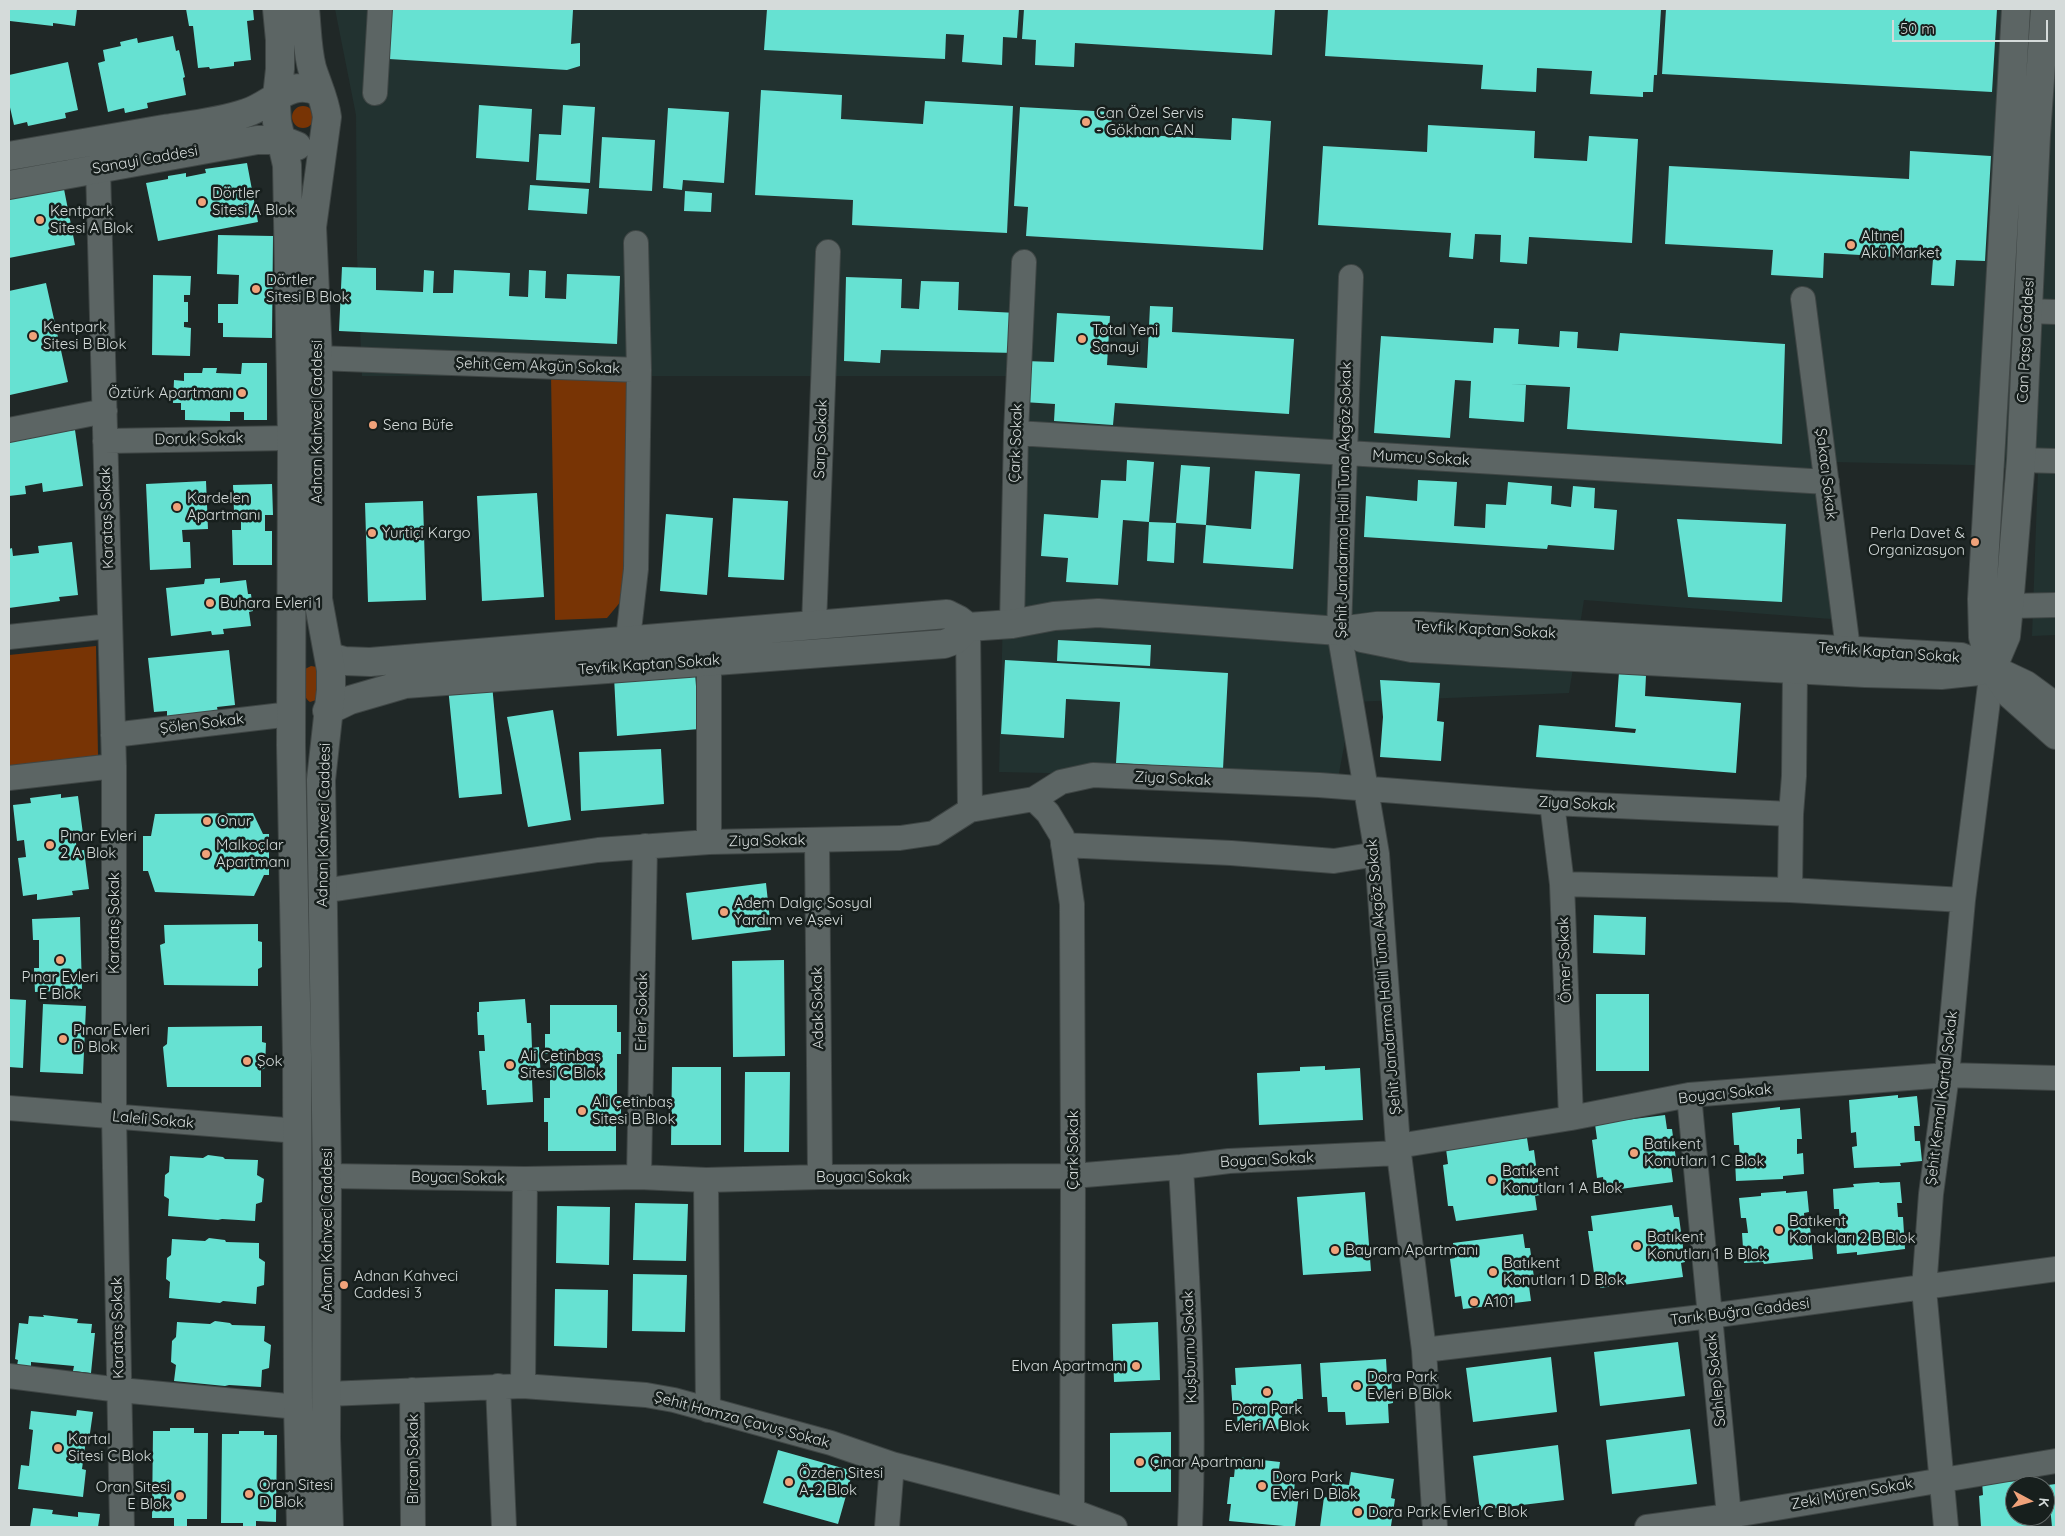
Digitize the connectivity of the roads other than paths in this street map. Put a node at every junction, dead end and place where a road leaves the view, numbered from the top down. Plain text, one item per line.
1 (277, 9) edge
2 (305, 9) edge
3 (380, 9) edge
4 (2016, 9) edge
5 (2045, 9) edge
6 (319, 92) junction
7 (375, 93) dead end
8 (278, 96) junction
9 (2036, 135) junction
10 (2009, 136) junction
11 (282, 140) junction
12 (324, 140) junction
13 (9, 156) edge
14 (98, 168) junction
15 (9, 185) edge
16 (636, 243) dead end
17 (828, 252) dead end
18 (1024, 262) dead end
19 (1351, 277) dead end
20 (1804, 299) dead end
21 (2000, 308) junction
22 (2027, 311) junction
23 (2056, 312) edge
24 (318, 358) junction
25 (639, 370) junction
26 (105, 411) junction
27 (9, 430) edge
28 (1016, 433) junction
29 (292, 438) junction
30 (105, 441) junction
31 (1345, 453) junction
32 (2021, 460) junction
33 (2056, 461) edge
34 (1827, 482) junction
35 (2056, 605) edge
36 (2009, 606) junction
37 (1012, 624) junction
38 (814, 625) junction
39 (110, 626) junction
40 (968, 627) junction
41 (1339, 631) junction
42 (9, 637) edge
43 (628, 639) junction
44 (1848, 649) junction
45 (291, 653) junction
46 (330, 657) junction
47 (709, 660) junction
48 (1992, 669) junction
49 (1794, 670) junction
50 (2056, 707) edge
51 (328, 711) junction
52 (290, 714) junction
53 (114, 735) junction
54 (2056, 735) edge
55 (114, 766) junction
56 (9, 778) edge
57 (1365, 788) junction
58 (1034, 798) junction
59 (1552, 803) junction
60 (970, 810) junction
61 (1791, 814) junction
62 (816, 840) junction
63 (709, 842) junction
64 (1064, 844) junction
65 (645, 846) junction
66 (1377, 854) junction
67 (1562, 884) junction
68 (1790, 890) junction
69 (322, 891) junction
70 (1963, 900) junction
71 (1947, 1075) junction
72 (2056, 1078) edge
73 (1689, 1096) junction
74 (9, 1108) edge
75 (114, 1116) junction
76 (1571, 1118) junction
77 (298, 1131) junction
78 (1398, 1150) junction
79 (1181, 1168) junction
80 (327, 1176) junction
81 (1073, 1176) junction
82 (639, 1177) junction
83 (820, 1177) junction
84 (525, 1179) junction
85 (706, 1180) junction
86 (2056, 1269) edge
87 (1924, 1289) junction
88 (1710, 1316) junction
89 (1424, 1350) junction
90 (9, 1376) edge
91 (498, 1386) junction
92 (523, 1386) junction
93 (120, 1390) junction
94 (412, 1390) junction
95 (327, 1394) junction
96 (298, 1407) junction
97 (708, 1410) junction
98 (2056, 1461) edge
99 (892, 1464) junction
100 (1942, 1479) junction
101 (1072, 1511) junction
102 (1729, 1516) junction
103 (122, 1527) edge
104 (301, 1527) edge
105 (329, 1527) edge
106 (413, 1527) edge
107 (504, 1527) edge
108 (887, 1527) edge
109 (1114, 1527) edge
110 (1190, 1527) edge
111 (1435, 1527) edge
112 (1647, 1527) edge
113 (1946, 1527) edge

1 - 8 street, Adnan Kahveci Caddesi
2 - 6 street, Adnan Kahveci Caddesi
3 - 7 street
4 - 10 street, Can Paşa Caddesi
5 - 9 street, Can Paşa Caddesi
6 - 8 street
6 - 12 street, Adnan Kahveci Caddesi
8 - 11 street, Adnan Kahveci Caddesi
8 - 13 street, Sanayi Caddesi
9 - 10 street
9 - 22 street, Can Paşa Caddesi
10 - 21 street, Can Paşa Caddesi
11 - 12 street
11 - 14 street, Sanayi Caddesi
11 - 29 street, Adnan Kahveci Caddesi
12 - 24 street, Adnan Kahveci Caddesi
14 - 15 street, Sanayi Caddesi
14 - 26 street, Karataş Sokak
16 - 25 street
17 - 38 street, Sarp Sokak
18 - 28 street, Çark Sokak
19 - 31 street, Şehit Jandarma Halil Tuna Akgöz Sokak
20 - 34 street, Şakacı Sokak
21 - 22 street
21 - 48 street, Can Paşa Caddesi
22 - 23 street
22 - 32 street, Can Paşa Caddesi
24 - 25 street, Şehit Cem Akgün Sokak
24 - 46 street, Adnan Kahveci Caddesi
25 - 43 street, Şehit Cem Akgün Sokak
26 - 27 street
26 - 30 street, Karataş Sokak
28 - 31 street, Mumcu Sokak
28 - 37 street, Çark Sokak
29 - 30 street, Doruk Sokak
29 - 45 street, Adnan Kahveci Caddesi
30 - 39 street, Karataş Sokak
31 - 34 street, Mumcu Sokak
31 - 41 street, Şehit Jandarma Halil Tuna Akgöz Sokak
32 - 33 street
32 - 36 street, Can Paşa Caddesi
34 - 44 street, Şakacı Sokak
35 - 36 street
36 - 48 street, Can Paşa Caddesi
37 - 40 street, Tevfik Kaptan Sokak
37 - 41 street, Tevfik Kaptan Sokak
38 - 40 street, Tevfik Kaptan Sokak
38 - 43 street, Tevfik Kaptan Sokak
39 - 42 street
39 - 53 street, Karataş Sokak
40 - 47 street, Tevfik Kaptan Sokak
40 - 60 street
41 - 44 street, Tevfik Kaptan Sokak
41 - 49 street, Tevfik Kaptan Sokak
41 - 57 street, Şehit Jandarma Halil Tuna Akgöz Sokak
43 - 46 street, Tevfik Kaptan Sokak
44 - 48 street, Tevfik Kaptan Sokak
45 - 46 street, Tevfik Kaptan Sokak
45 - 52 street, Adnan Kahveci Caddesi
46 - 51 street, Adnan Kahveci Caddesi
47 - 51 street, Tevfik Kaptan Sokak
47 - 63 street
48 - 49 street, Tevfik Kaptan Sokak
48 - 50 street
48 - 54 street, Can Paşa Caddesi
48 - 70 street, Şehit Kemal Kartal Sokak
49 - 61 street
51 - 52 street, Tevfik Kaptan Sokak
51 - 69 street, Adnan Kahveci Caddesi
52 - 53 street, Şölen Sokak
52 - 77 street, Adnan Kahveci Caddesi
53 - 55 street, Karataş Sokak
55 - 56 street
55 - 75 street, Karataş Sokak
57 - 58 street, Ziya Sokak
57 - 59 street, Ziya Sokak
57 - 66 street, Şehit Jandarma Halil Tuna Akgöz Sokak
58 - 60 street, Ziya Sokak
58 - 64 street, Çark Sokak
59 - 61 street, Ziya Sokak
59 - 67 street, Ömer Sokak
60 - 62 street, Ziya Sokak
61 - 68 street
62 - 63 street, Ziya Sokak
62 - 83 street, Adak Sokak
63 - 65 street, Ziya Sokak
64 - 66 street
64 - 81 street, Çark Sokak
65 - 69 street, Ziya Sokak
65 - 82 street, Erler Sokak
66 - 78 street, Şehit Jandarma Halil Tuna Akgöz Sokak
67 - 68 street
67 - 76 street, Ömer Sokak
68 - 70 street
69 - 80 street, Adnan Kahveci Caddesi
70 - 71 street, Şehit Kemal Kartal Sokak
71 - 72 street, Boyacı Sokak
71 - 73 street, Boyacı Sokak
71 - 87 street, Şehit Kemal Kartal Sokak
73 - 76 street, Boyacı Sokak
73 - 88 street, Sahlep Sokak
74 - 75 street, Laleli Sokak
75 - 77 street, Laleli Sokak
75 - 93 street, Karataş Sokak
76 - 78 street, Boyacı Sokak
77 - 96 street, Adnan Kahveci Caddesi
78 - 79 street, Boyacı Sokak
78 - 89 street, Şehit Jandarma Halil Tuna Akgöz Sokak
79 - 81 street, Boyacı Sokak
79 - 110 street, Kuşburnu Sokak
80 - 84 street, Boyacı Sokak
80 - 95 street, Adnan Kahveci Caddesi
81 - 83 street, Boyacı Sokak
81 - 101 street, Çark Sokak
82 - 84 street, Boyacı Sokak
82 - 85 street, Boyacı Sokak
83 - 85 street, Boyacı Sokak
84 - 92 street
85 - 97 street
86 - 87 street, Tarık Buğra Caddesi
87 - 88 street, Tarık Buğra Caddesi
87 - 100 street, Şehit Kemal Kartal Sokak
88 - 89 street, Tarık Buğra Caddesi
88 - 102 street, Sahlep Sokak
89 - 111 street, Şehit Jandarma Halil Tuna Akgöz Sokak
90 - 93 street
91 - 92 street, Şehit Hamza Çavuş Sokak
91 - 94 street, Şehit Hamza Çavuş Sokak
91 - 107 street
92 - 97 street, Şehit Hamza Çavuş Sokak
93 - 96 street
93 - 103 street, Karataş Sokak
94 - 95 street, Şehit Hamza Çavuş Sokak
94 - 106 street, Bircan Sokak
95 - 105 street, Adnan Kahveci Caddesi
96 - 104 street, Adnan Kahveci Caddesi
97 - 99 street, Şehit Hamza Çavuş Sokak
98 - 100 street, Zeki Müren Sokak
99 - 101 street, Şehit Hamza Çavuş Sokak
99 - 108 street
100 - 102 street, Zeki Müren Sokak
100 - 113 street, Şehit Kemal Kartal Sokak
101 - 109 street, Şehit Hamza Çavuş Sokak
102 - 112 street, Zeki Müren Sokak

